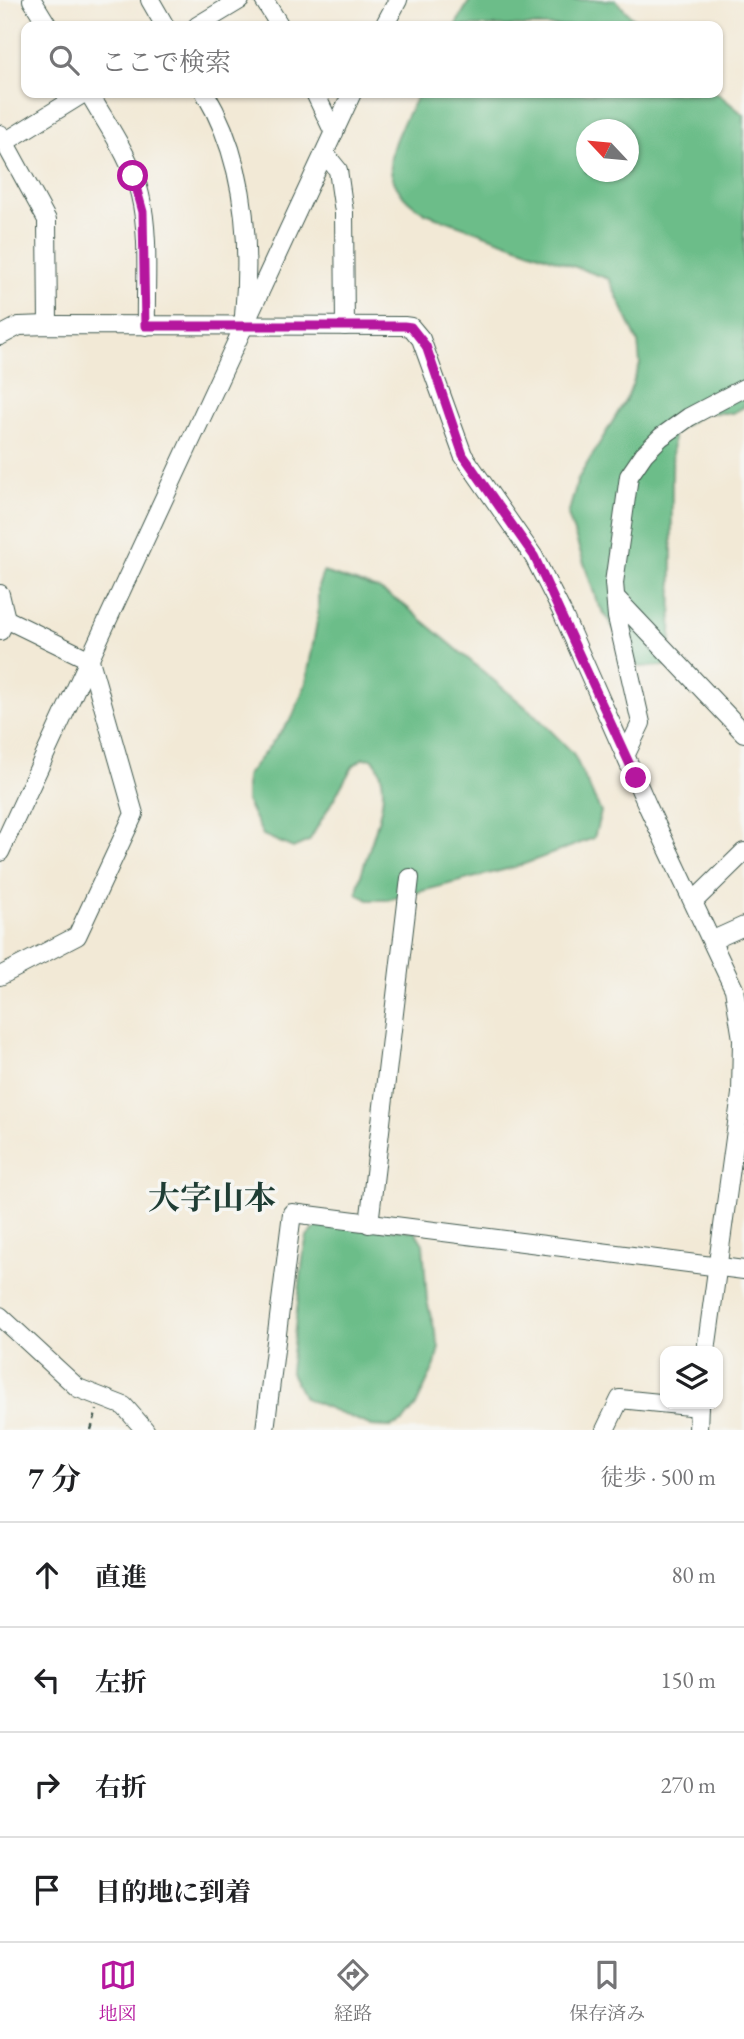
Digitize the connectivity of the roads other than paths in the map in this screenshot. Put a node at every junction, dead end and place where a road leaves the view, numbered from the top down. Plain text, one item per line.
1 (32, 0) edge
2 (150, 0) edge
3 (240, 0) edge
4 (264, 0) edge
5 (398, 0) edge
6 (45, 21) edge
7 (163, 21) edge
8 (205, 21) edge
9 (277, 21) edge
10 (387, 21) edge
11 (78, 98) edge
12 (90, 98) edge
13 (208, 98) edge
14 (317, 98) edge
15 (350, 98) edge
16 (334, 133) junction
17 (2, 138) edge
18 (325, 154) junction
19 (48, 325) junction
20 (145, 326) junction
21 (243, 326) junction
22 (345, 326) junction
23 (0, 337) edge
24 (744, 387) edge
25 (0, 594) edge
26 (616, 598) junction
27 (2, 622) edge
28 (90, 660) junction
29 (744, 733) edge
30 (627, 752) junction
31 (0, 852) edge
32 (744, 852) edge
33 (410, 878) dead end
34 (694, 901) junction
35 (744, 926) edge
36 (713, 940) junction
37 (0, 976) edge
38 (369, 1224) junction
39 (716, 1266) junction
40 (744, 1270) edge
41 (0, 1316) edge
42 (707, 1346) edge
43 (660, 1402) edge
44 (699, 1409) edge
45 (145, 1430) edge
46 (265, 1430) edge
47 (605, 1430) edge
48 (698, 1430) edge

1 - 6 street
2 - 7 street
3 - 8 street
4 - 9 street
5 - 10 street
11 - 17 street
12 - 20 street
13 - 21 street
14 - 16 street
15 - 16 street
16 - 18 street
17 - 19 street
18 - 21 street
18 - 22 street
19 - 20 street
19 - 23 street
20 - 21 street
21 - 22 street
21 - 28 street
22 - 30 street
24 - 26 street
25 - 27 street
26 - 29 street
26 - 30 street
27 - 28 street
28 - 31 street
28 - 37 street
30 - 34 street
32 - 34 street
33 - 38 street
34 - 36 street
35 - 36 street
36 - 39 street
38 - 39 street
38 - 46 street
39 - 40 street
39 - 42 street
41 - 45 street
43 - 47 street
44 - 48 street

